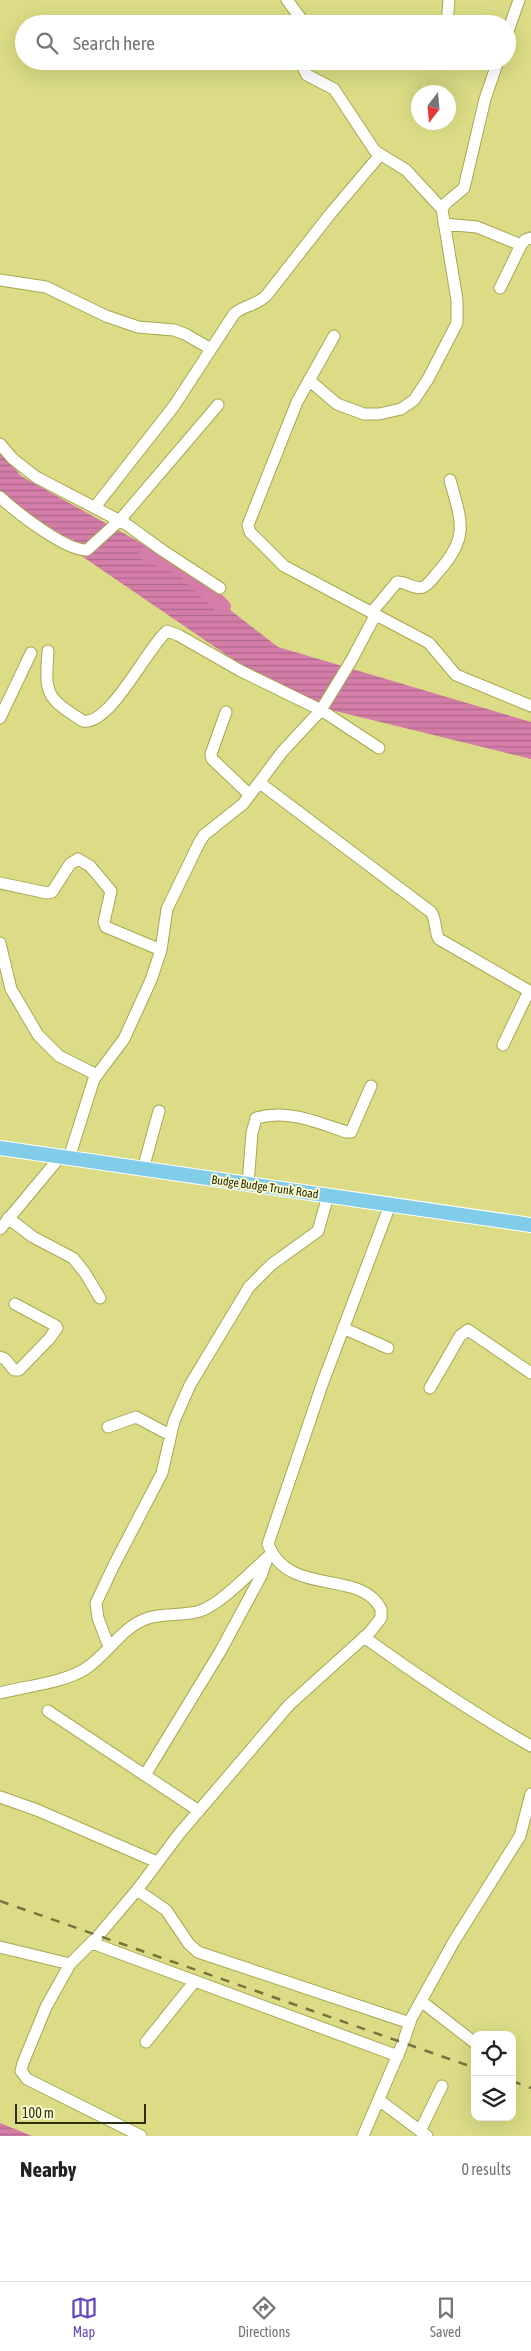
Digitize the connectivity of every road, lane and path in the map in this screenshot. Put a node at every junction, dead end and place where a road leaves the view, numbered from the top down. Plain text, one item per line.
1 (288, 0) edge
2 (449, 0) edge
3 (519, 0) edge
4 (299, 15) edge
5 (448, 15) edge
6 (514, 15) edge
7 (304, 70) edge
8 (495, 70) edge
9 (380, 155) junction
10 (442, 209) junction
11 (444, 224) junction
12 (526, 241) edge
13 (0, 280) edge
14 (500, 288) dead end
15 (334, 336) dead end
16 (211, 349) junction
17 (309, 380) junction
18 (218, 406) dead end
19 (0, 444) edge
20 (450, 480) dead end
21 (0, 497) edge
22 (95, 507) junction
23 (118, 522) junction
24 (220, 588) dead end
25 (374, 613) junction
26 (48, 652) dead end
27 (31, 653) dead end
28 (4, 696) edge
29 (531, 706) edge
30 (322, 708) junction
31 (226, 712) dead end
32 (0, 718) edge
33 (379, 748) dead end
34 (260, 783) junction
35 (250, 795) junction
36 (0, 883) edge
37 (0, 942) edge
38 (161, 950) junction
39 (530, 991) edge
40 (503, 1045) dead end
41 (98, 1075) junction
42 (370, 1086) dead end
43 (159, 1111) dead end
44 (0, 1148) edge
45 (65, 1157) junction
46 (143, 1169) junction
47 (248, 1184) junction
48 (328, 1196) junction
49 (390, 1205) junction
50 (8, 1218) junction
51 (531, 1225) edge
52 (0, 1229) edge
53 (100, 1298) dead end
54 (14, 1304) dead end
55 (343, 1328) junction
56 (388, 1348) dead end
57 (0, 1358) edge
58 (531, 1373) edge
59 (430, 1388) dead end
60 (108, 1427) dead end
61 (170, 1435) junction
62 (269, 1555) junction
63 (364, 1637) junction
64 (109, 1647) junction
65 (0, 1693) edge
66 (48, 1711) dead end
67 (531, 1746) edge
68 (145, 1775) junction
69 (531, 1794) edge
70 (0, 1797) edge
71 (199, 1811) junction
72 (528, 1823) edge
73 (157, 1862) junction
74 (137, 1890) junction
75 (92, 1942) junction
76 (0, 1948) edge
77 (70, 1964) junction
78 (195, 1981) junction
79 (421, 2002) junction
80 (410, 2023) junction
81 (471, 2040) edge
82 (146, 2042) dead end
83 (398, 2056) junction
84 (442, 2086) dead end
85 (379, 2100) junction
86 (423, 2133) edge
87 (141, 2136) edge
88 (363, 2136) edge

1 - 4 street
2 - 5 street
3 - 6 street
7 - 9 street
8 - 10 street
9 - 10 street
9 - 16 street
10 - 11 street
11 - 12 street
11 - 17 street
12 - 14 street
13 - 16 street
15 - 17 street
16 - 22 street
17 - 25 street
18 - 23 street
19 - 22 street
20 - 25 street
21 - 23 street
22 - 23 street
23 - 24 street
25 - 29 street
25 - 30 street
26 - 30 street
27 - 28 street
28 - 32 street
30 - 33 street
30 - 34 street
31 - 35 street
34 - 35 street
34 - 39 street
35 - 38 street
36 - 38 street
37 - 41 street
38 - 41 street
39 - 40 street
41 - 45 street
42 - 47 street
43 - 46 street
44 - 45 main road, Budge Budge Trunk Road
45 - 46 main road, Budge Budge Trunk Road
45 - 50 street
46 - 47 main road, Budge Budge Trunk Road
47 - 48 main road, Budge Budge Trunk Road
48 - 49 main road, Budge Budge Trunk Road
48 - 61 street
49 - 51 main road, Budge Budge Trunk Road
49 - 55 street
50 - 52 street
50 - 53 street
54 - 57 street
55 - 56 street
55 - 62 street
58 - 59 street
60 - 61 street
61 - 64 street
62 - 63 street
62 - 64 street
62 - 68 street
63 - 67 street
63 - 71 street
64 - 65 street
66 - 68 street
68 - 71 street
69 - 72 street
70 - 73 street
71 - 73 street
72 - 79 street
73 - 74 street
74 - 75 street
74 - 80 street
75 - 77 street
75 - 78 street
76 - 77 street
77 - 87 street
78 - 82 street
78 - 83 street
79 - 80 street
79 - 81 street
80 - 83 street
83 - 85 street
84 - 86 street
85 - 86 street
85 - 88 street

